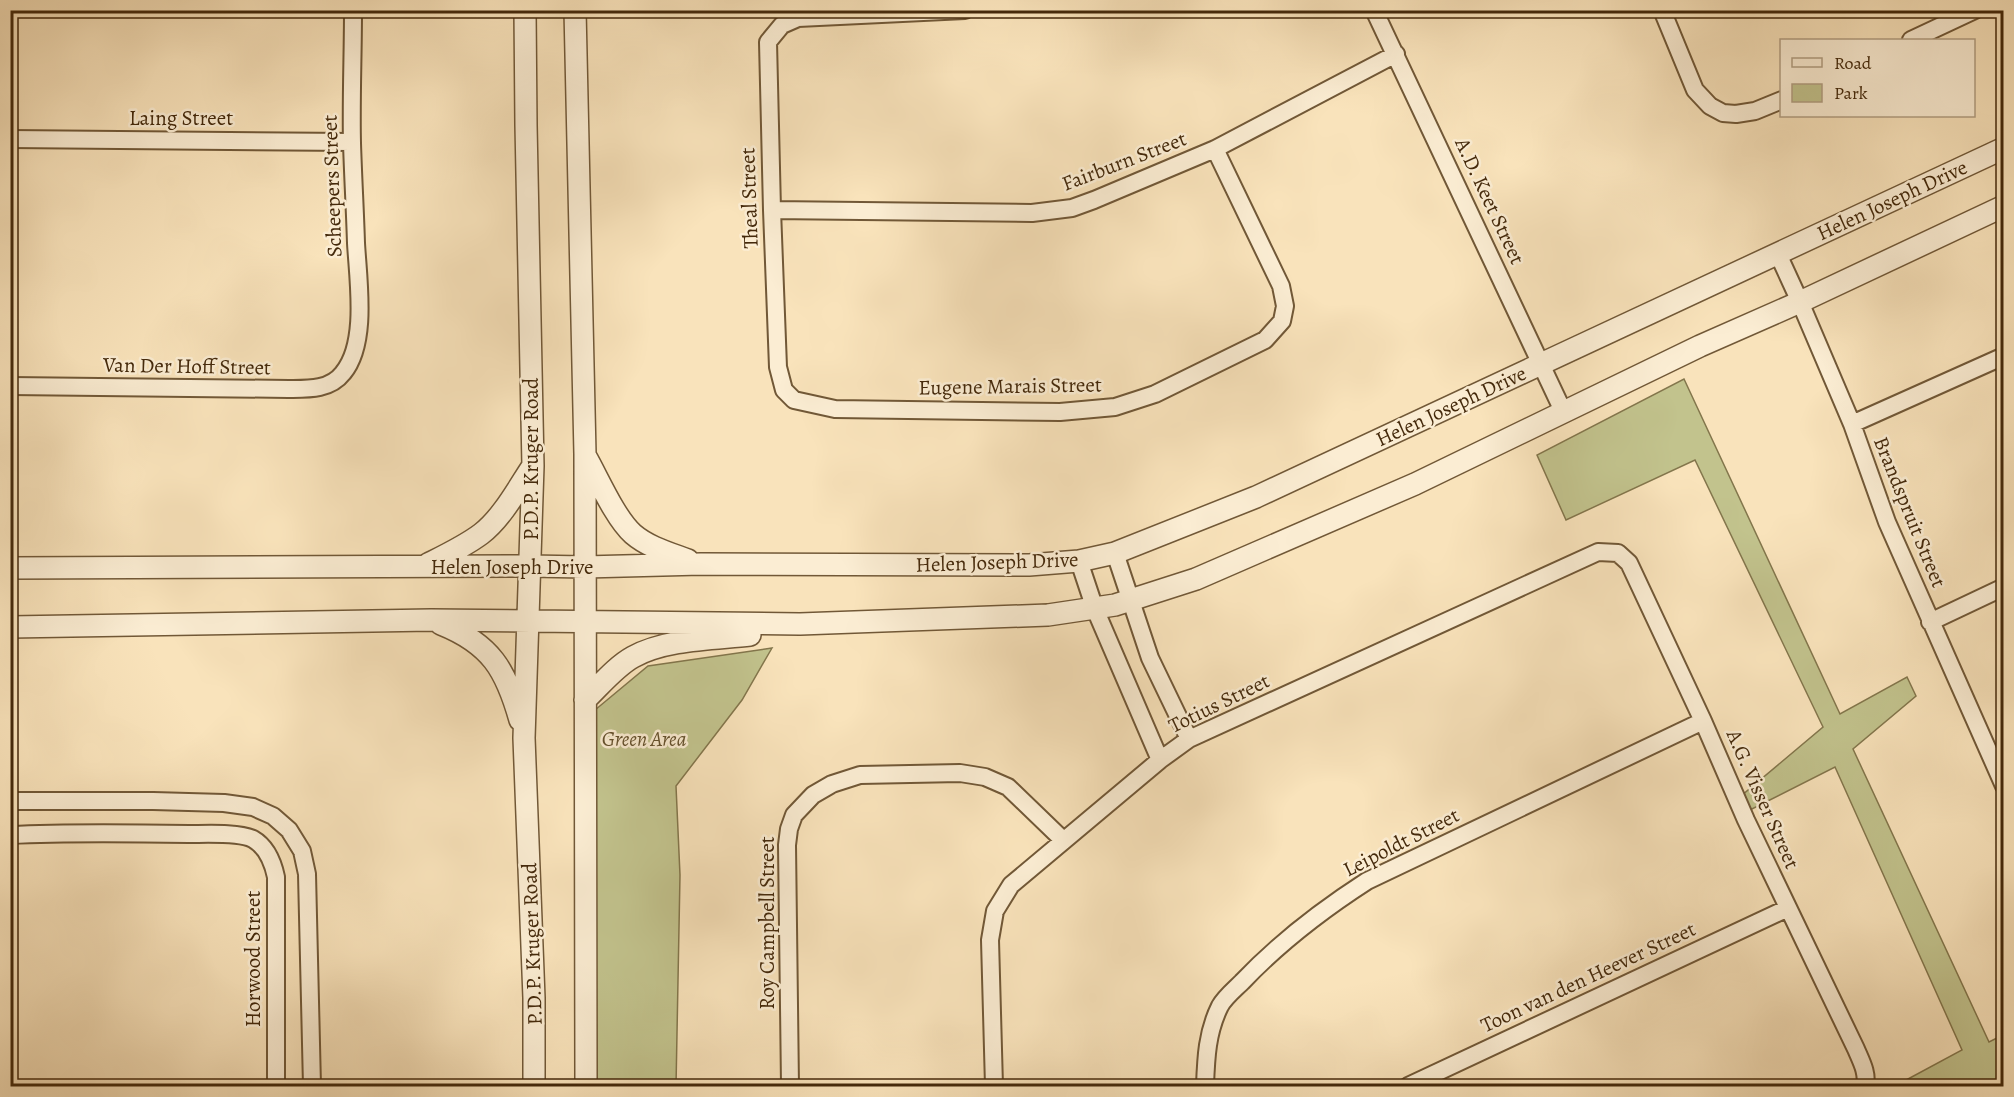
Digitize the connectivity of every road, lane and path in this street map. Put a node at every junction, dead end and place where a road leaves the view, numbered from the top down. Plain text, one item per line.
1 (353, 10) edge
2 (525, 10) edge
3 (575, 10) edge
4 (965, 10) edge
5 (1374, 10) edge
6 (1662, 10) edge
7 (1975, 10) edge
8 (1913, 39) edge
9 (1396, 54) junction
10 (1780, 100) edge
11 (10, 140) edge
12 (352, 142) junction
13 (2004, 148) edge
14 (1215, 149) junction
15 (2004, 206) edge
16 (772, 210) junction
17 (1778, 254) junction
18 (1800, 302) junction
19 (2004, 356) edge
20 (351, 359) joint
21 (1542, 363) junction
22 (10, 386) edge
23 (784, 390) joint
24 (1563, 411) junction
25 (1852, 424) junction
26 (585, 454) junction
27 (533, 466) junction
28 (1598, 552) joint
29 (1115, 554) junction
30 (1079, 561) junction
31 (701, 564) junction
32 (530, 566) junction
33 (422, 567) junction
34 (585, 567) junction
35 (10, 568) edge
36 (2004, 587) edge
37 (1131, 601) junction
38 (1095, 609) junction
39 (431, 620) junction
40 (584, 621) junction
41 (528, 622) junction
42 (1930, 622) junction
43 (800, 624) junction
44 (10, 627) edge
45 (585, 700) junction
46 (1703, 722) junction
47 (524, 738) junction
48 (1189, 739) junction
49 (1160, 760) junction
50 (2004, 786) edge
51 (10, 801) edge
52 (10, 835) edge
53 (1063, 840) junction
54 (1788, 908) junction
55 (534, 1078) edge
56 (276, 1086) edge
57 (312, 1086) edge
58 (521, 1086) edge
59 (586, 1086) edge
60 (790, 1086) edge
61 (994, 1086) edge
62 (1205, 1086) edge
63 (1407, 1086) edge
64 (1865, 1086) edge

1 - 12 street, Scheepers Street
2 - 27 street, P.D.P. Kruger Road
3 - 26 street
4 - 16 street, Theal Street
5 - 9 street, A.D. Keet Street
6 - 10 street
7 - 8 street
9 - 14 street, Fairburn Street
9 - 21 street, A.D. Keet Street
11 - 12 street, Laing Street
12 - 20 street, Scheepers Street
13 - 17 street, Helen Joseph Drive
14 - 16 street, Fairburn Street
14 - 23 street, Eugene Marais Street
15 - 18 street
16 - 23 street, Theal Street
17 - 18 street, Brandspruit Street
17 - 21 street, Helen Joseph Drive
18 - 24 street
18 - 25 street, Brandspruit Street
19 - 25 street
20 - 22 street, Van Der Hoff Street
21 - 24 street, A.D. Keet Street
21 - 29 street, Helen Joseph Drive
24 - 37 street
25 - 42 street, Brandspruit Street
26 - 31 street
26 - 34 street
27 - 32 street, P.D.P. Kruger Road
27 - 33 street
28 - 46 street, A.G. Visser Street
28 - 48 street, Totius Street
29 - 30 street, Helen Joseph Drive
29 - 37 street
30 - 31 street, Helen Joseph Drive
30 - 38 street
31 - 34 street, Helen Joseph Drive
32 - 33 street, Helen Joseph Drive
32 - 34 street, Helen Joseph Drive
32 - 41 street, P.D.P. Kruger Road
33 - 35 street, Helen Joseph Drive
34 - 40 street
36 - 42 street
37 - 38 street
37 - 48 street
38 - 43 street
38 - 49 street
39 - 41 street
39 - 44 street
39 - 47 street
40 - 41 street
40 - 43 street
40 - 45 street
41 - 47 street, P.D.P. Kruger Road
42 - 50 street, Brandspruit Street
43 - 45 street
45 - 59 street
46 - 54 street, A.G. Visser Street
46 - 62 street, Leipoldt Street
47 - 55 street, P.D.P. Kruger Road
48 - 49 street, Totius Street
49 - 53 street, Totius Street
51 - 57 street
52 - 56 street, Horwood Street
53 - 60 street, Roy Campbell Street
53 - 61 street, Totius Street
54 - 63 street, Toon van den Heever Street
54 - 64 street, A.G. Visser Street
55 - 58 street

